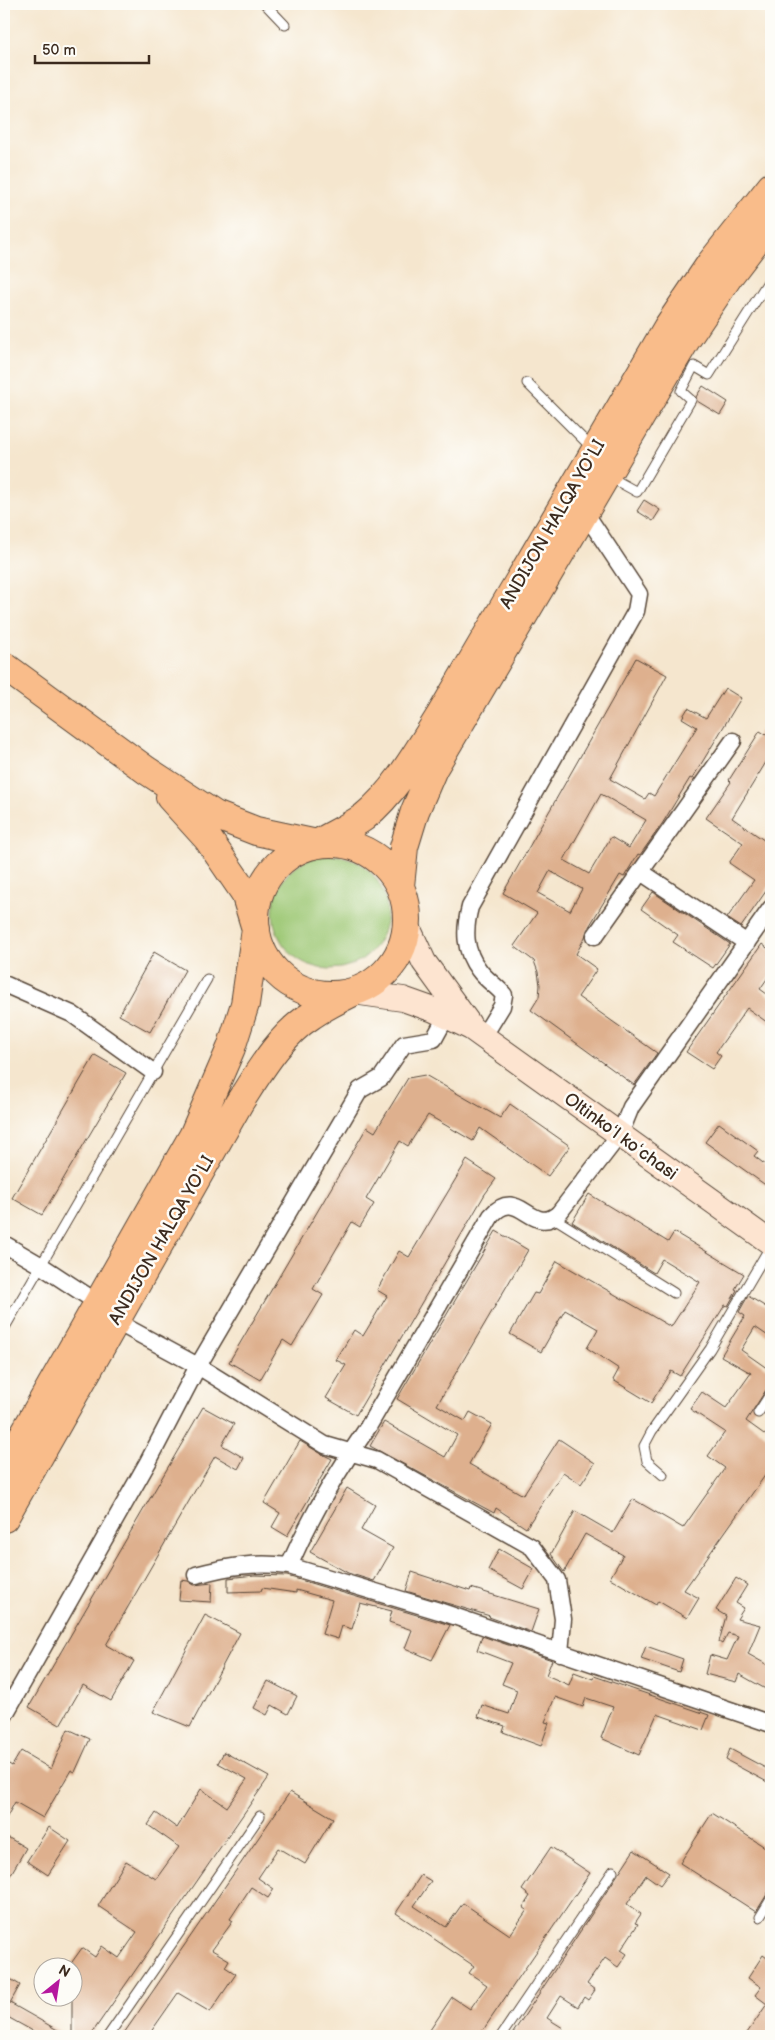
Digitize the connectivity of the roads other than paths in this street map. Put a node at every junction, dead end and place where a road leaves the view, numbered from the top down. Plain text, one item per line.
1 (265, 4) edge
2 (285, 25) dead end
3 (771, 187) edge
4 (771, 221) edge
5 (771, 277) edge
6 (527, 383) dead end
7 (600, 463) junction
8 (584, 512) junction
9 (4, 666) edge
10 (733, 741) dead end
11 (146, 770) junction
12 (317, 844) junction
13 (641, 872) junction
14 (400, 886) junction
15 (771, 908) edge
16 (408, 925) junction
17 (256, 930) junction
18 (596, 936) dead end
19 (747, 943) junction
20 (207, 980) dead end
21 (4, 984) edge
22 (353, 992) junction
23 (450, 1010) junction
24 (477, 1032) junction
25 (153, 1072) junction
26 (620, 1134) junction
27 (554, 1218) junction
28 (4, 1244) edge
29 (771, 1244) edge
30 (40, 1265) junction
31 (674, 1293) dead end
32 (106, 1312) junction
33 (4, 1329) edge
34 (198, 1366) junction
35 (771, 1393) edge
36 (758, 1413) dead end
37 (350, 1452) junction
38 (4, 1469) edge
39 (663, 1475) dead end
40 (4, 1518) edge
41 (289, 1566) junction
42 (196, 1575) dead end
43 (560, 1653) junction
44 (4, 1716) edge
45 (771, 1724) edge
46 (260, 1816) dead end
47 (613, 1871) dead end
48 (771, 1900) edge
49 (760, 1917) dead end
50 (108, 2036) edge
51 (501, 2036) edge

1 - 2 lane
3 - 7 highway, ANDIJON HALQA YO‘LI
4 - 7 highway, ANDIJON HALQA YO‘LI
5 - 7 lane
6 - 7 lane
7 - 8 highway, ANDIJON HALQA YO‘LI
7 - 12 highway, ANDIJON HALQA YO‘LI
8 - 14 highway, ANDIJON HALQA YO‘LI
8 - 24 street
9 - 11 highway
10 - 13 street
11 - 12 highway
11 - 17 highway
12 - 14 highway
12 - 17 highway
13 - 18 street
13 - 19 street
14 - 16 highway
15 - 19 street
16 - 22 highway
16 - 23 main road, Oltinkoʻl koʻchasi
17 - 22 highway
17 - 32 highway, ANDIJON HALQA YO‘LI
19 - 26 street
20 - 25 lane
21 - 25 street
22 - 23 main road, Oltinkoʻl koʻchasi
22 - 32 highway, ANDIJON HALQA YO‘LI
23 - 24 main road, Oltinkoʻl koʻchasi
23 - 34 street
24 - 26 main road, Oltinkoʻl koʻchasi
25 - 30 lane
26 - 27 street
26 - 29 main road, Oltinkoʻl koʻchasi
27 - 31 lane
27 - 37 street
28 - 30 street
29 - 39 lane
30 - 32 street
30 - 33 lane
32 - 34 street
32 - 38 highway, ANDIJON HALQA YO‘LI
32 - 40 highway, ANDIJON HALQA YO‘LI
34 - 37 street
34 - 44 street
35 - 36 lane
37 - 41 street
37 - 43 street
41 - 42 street
41 - 43 street
43 - 45 street
46 - 50 lane
47 - 51 lane
48 - 49 lane

